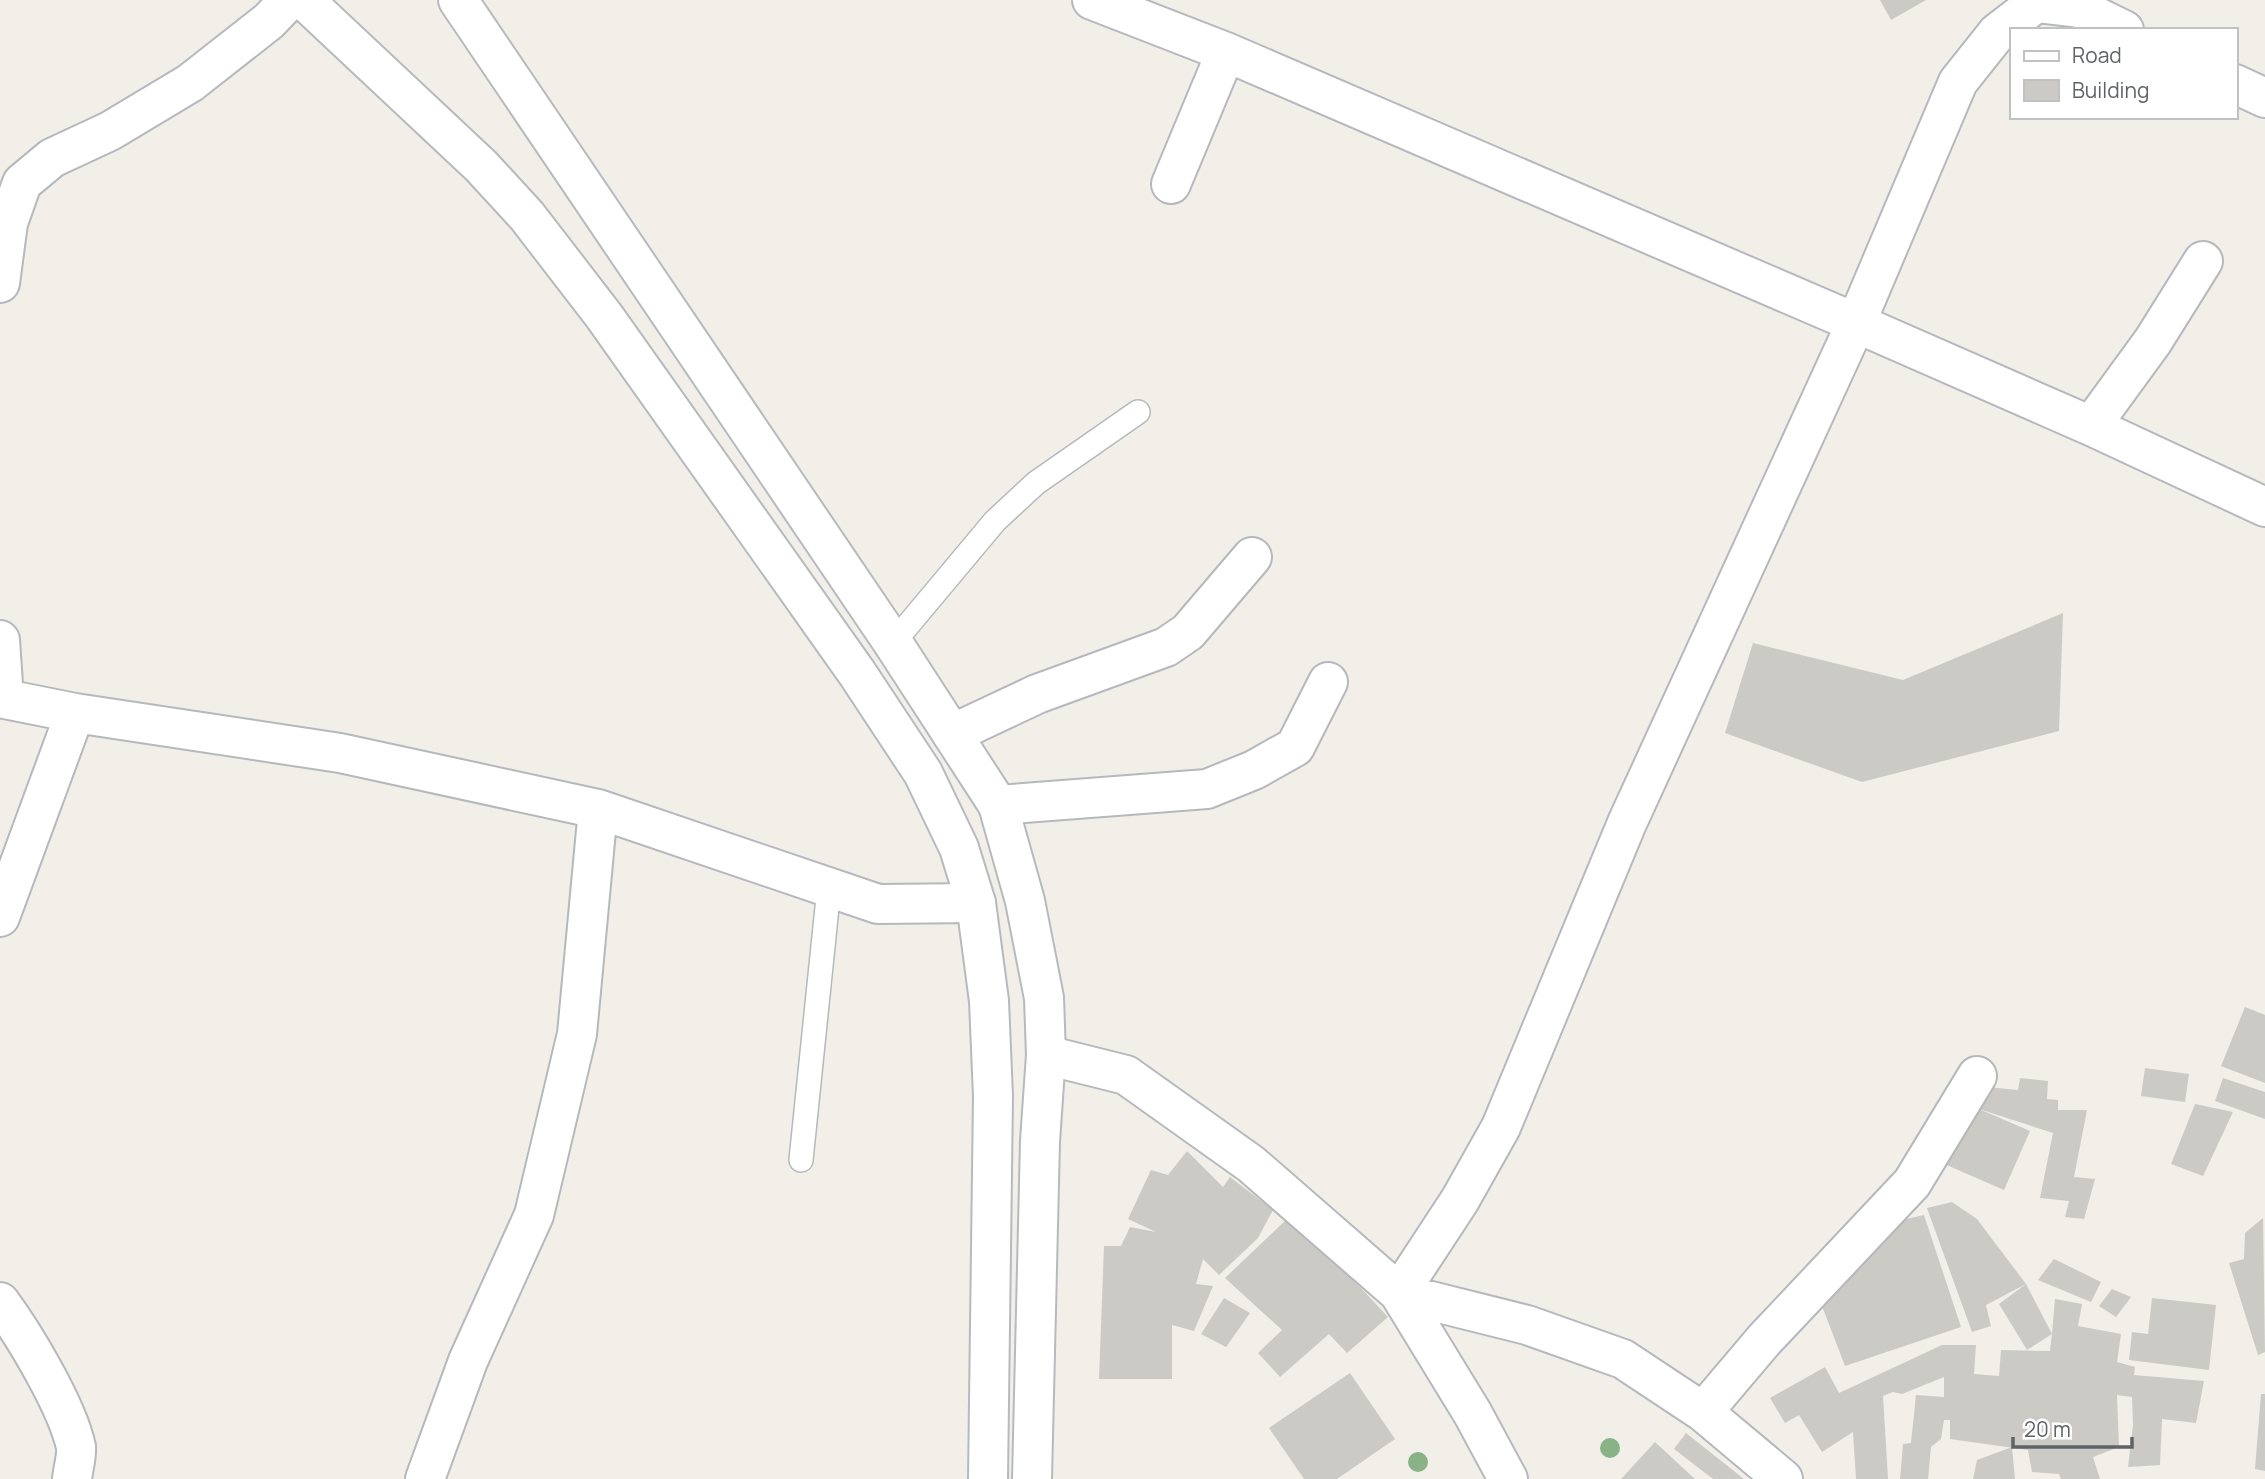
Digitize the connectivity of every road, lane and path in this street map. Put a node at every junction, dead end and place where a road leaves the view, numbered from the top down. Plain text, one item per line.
1 (289, 0) edge
2 (304, 0) edge
3 (458, 0) edge
4 (1092, 0) edge
5 (2120, 28) edge
6 (1226, 52) junction
7 (2237, 85) edge
8 (2265, 98) edge
9 (1171, 184) dead end
10 (2203, 261) dead end
11 (0, 283) edge
12 (1856, 323) junction
13 (1138, 412) dead end
14 (2091, 426) junction
15 (2265, 507) edge
16 (1252, 557) dead end
17 (0, 640) edge
18 (893, 643) junction
19 (1328, 682) dead end
20 (2, 699) edge
21 (75, 713) junction
22 (951, 734) junction
23 (998, 805) junction
24 (598, 809) junction
25 (830, 888) junction
26 (976, 903) junction
27 (0, 916) edge
28 (1046, 1055) junction
29 (1977, 1076) dead end
30 (801, 1160) dead end
31 (1399, 1293) junction
32 (0, 1302) edge
33 (1703, 1412) junction
34 (72, 1479) edge
35 (425, 1479) edge
36 (988, 1479) edge
37 (1032, 1479) edge
38 (1508, 1479) edge
39 (1783, 1479) edge

1 - 11 street
2 - 26 street
3 - 18 street
4 - 6 street
5 - 12 street
6 - 9 street
6 - 12 street
7 - 8 street
10 - 14 street
12 - 14 street
12 - 31 street
13 - 18 lane
14 - 15 street
16 - 22 street
17 - 20 street
18 - 22 street
19 - 23 street
20 - 21 street
21 - 24 street
21 - 27 street
22 - 23 street
23 - 28 street
24 - 25 street
24 - 35 street
25 - 26 street
25 - 30 lane
26 - 36 street
28 - 31 street
28 - 37 street
29 - 33 street
31 - 33 street
31 - 38 street
32 - 34 street
33 - 39 street

